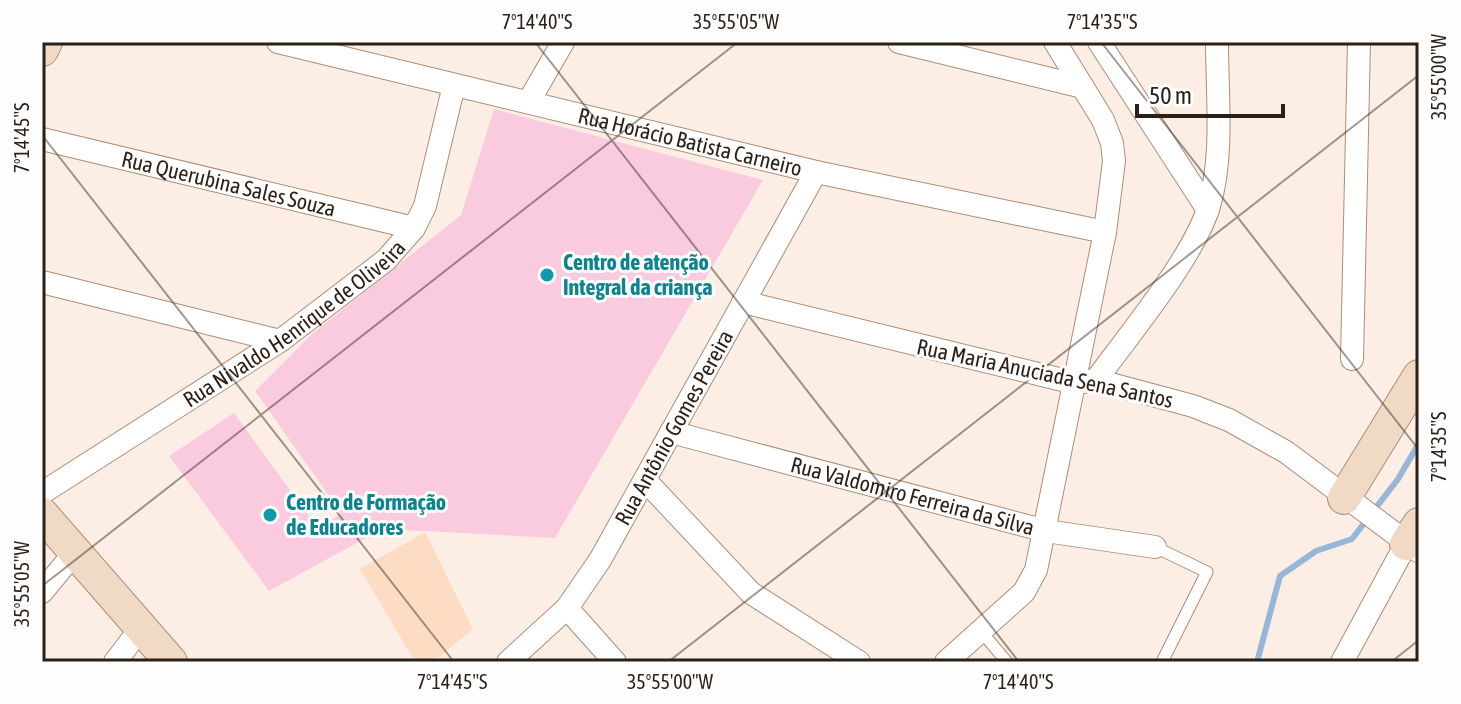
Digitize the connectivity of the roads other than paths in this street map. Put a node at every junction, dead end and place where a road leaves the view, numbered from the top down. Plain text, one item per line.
1 (46, 42) edge
2 (278, 42) edge
3 (563, 42) edge
4 (899, 42) edge
5 (1055, 42) edge
6 (1099, 42) edge
7 (1217, 42) edge
8 (1359, 42) edge
9 (42, 50) edge
10 (454, 85) junction
11 (1083, 87) junction
12 (529, 101) junction
13 (42, 139) edge
14 (816, 172) junction
15 (1208, 210) junction
16 (414, 228) junction
17 (1105, 232) junction
18 (42, 282) edge
19 (743, 302) junction
20 (280, 341) junction
21 (1352, 359) dead end
22 (1419, 376) edge
23 (1085, 382) junction
24 (671, 432) junction
25 (645, 480) junction
26 (42, 493) edge
27 (1348, 501) junction
28 (42, 514) edge
29 (1046, 531) junction
30 (1408, 538) edge
31 (1155, 547) joint
32 (75, 552) junction
33 (42, 592) edge
34 (567, 608) junction
35 (141, 628) junction
36 (980, 630) junction
37 (115, 662) edge
38 (171, 662) edge
39 (508, 662) edge
40 (615, 662) edge
41 (859, 662) edge
42 (946, 662) edge
43 (1007, 662) edge
44 (1162, 662) edge
45 (1342, 662) edge

1 - 9 main road
2 - 10 street, Rua Horácio Batista Carneiro
3 - 12 street
4 - 11 street
5 - 11 street
6 - 15 street
7 - 15 street
8 - 21 street
10 - 12 street, Rua Horácio Batista Carneiro
10 - 16 street, Rua Nivaldo Henrique de Oliveira
11 - 17 street
12 - 14 street, Rua Horácio Batista Carneiro
13 - 16 street, Rua Querubina Sales Souza
14 - 17 street, Rua Horácio Batista Carneiro
14 - 19 street, Rua Antônio Gomes Pereira
15 - 23 street
16 - 20 street, Rua Nivaldo Henrique de Oliveira
17 - 23 street
18 - 20 street
19 - 23 street, Rua Maria Anuciada Sena Santos
19 - 24 street, Rua Antônio Gomes Pereira
20 - 26 street, Rua Nivaldo Henrique de Oliveira
22 - 27 main road
23 - 27 street, Rua Maria Anuciada Sena Santos
23 - 29 street
24 - 25 street, Rua Antônio Gomes Pereira
24 - 29 street, Rua Valdomiro Ferreira da Silva
25 - 34 street, Rua Antônio Gomes Pereira
25 - 41 street
27 - 30 street, Rua Maria Anuciada Sena Santos
28 - 32 main road
29 - 31 street, Rua Valdomiro Ferreira da Silva
29 - 36 street
30 - 45 street
31 - 44 lane
32 - 33 street
32 - 35 main road
34 - 39 street, Rua Antônio Gomes Pereira
34 - 40 street
35 - 37 street
35 - 38 main road
36 - 42 street
36 - 43 lane

